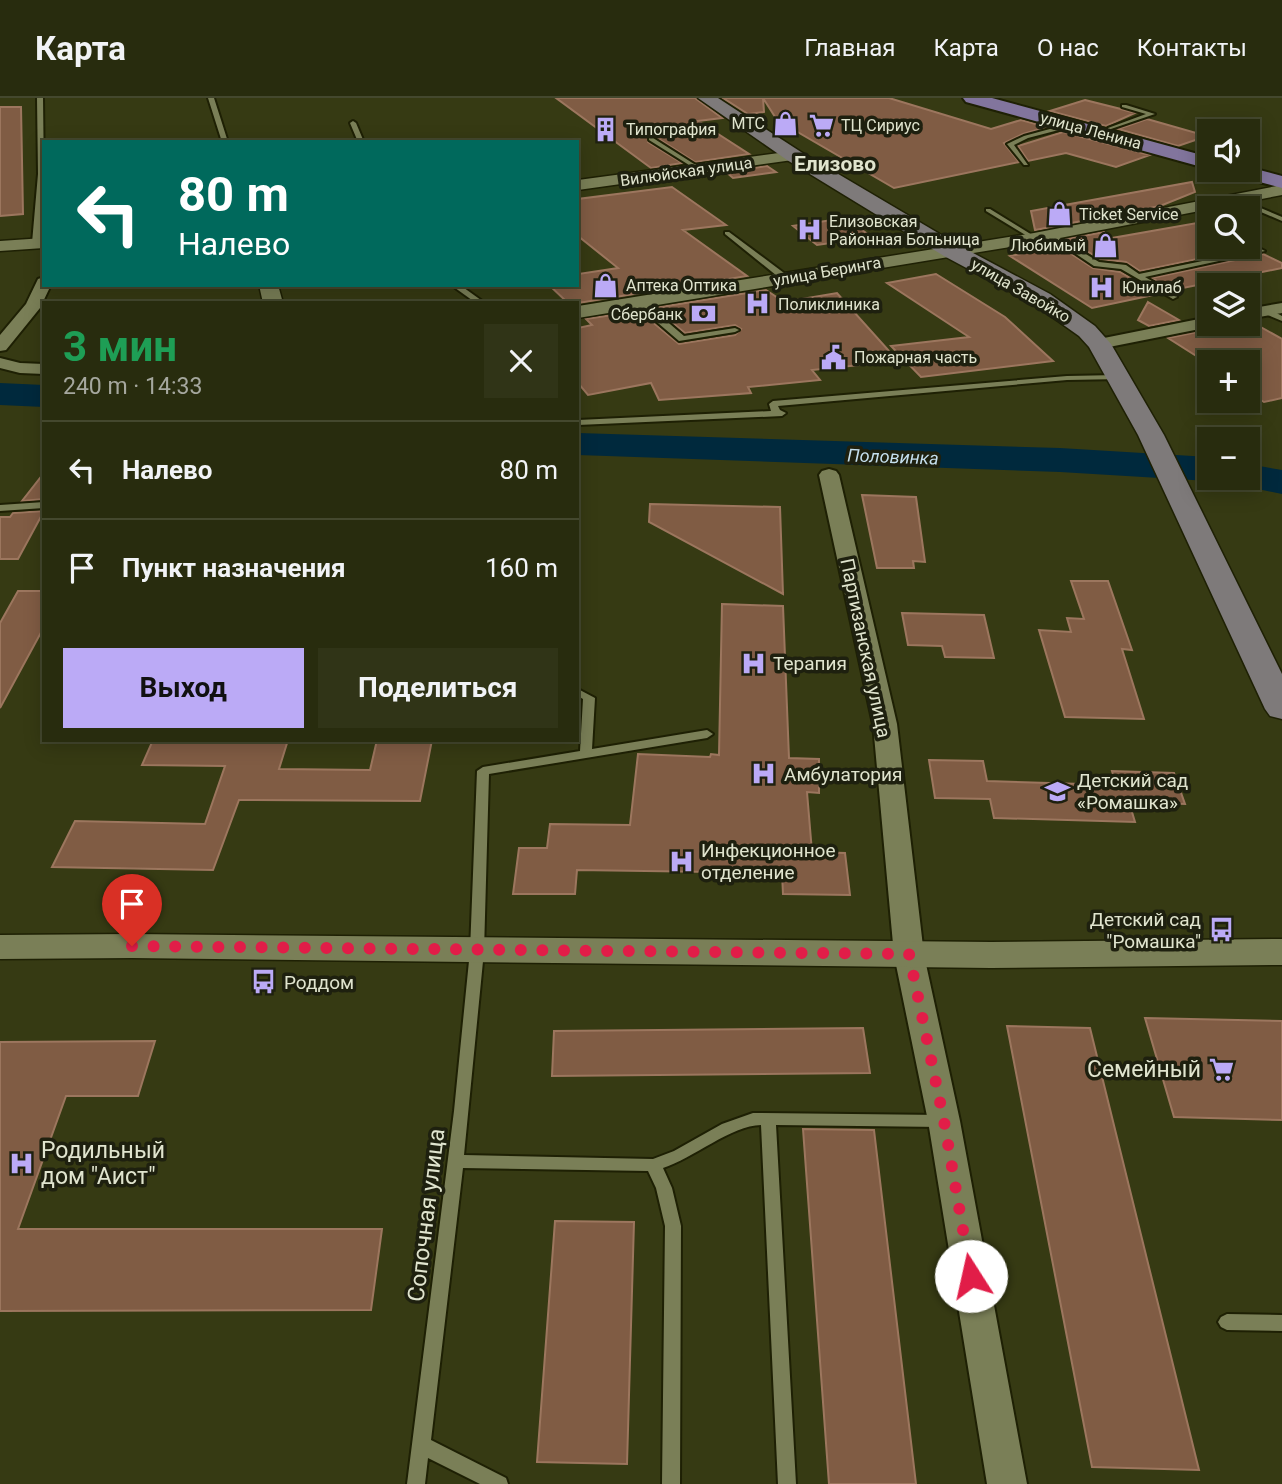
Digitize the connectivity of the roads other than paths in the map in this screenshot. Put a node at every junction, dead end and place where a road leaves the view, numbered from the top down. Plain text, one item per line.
1 (40, 98) edge
2 (211, 98) edge
3 (706, 98) edge
4 (972, 98) edge
5 (1124, 106) dead end
6 (354, 123) dead end
7 (1072, 125) junction
8 (1110, 129) dead end
9 (651, 139) dead end
10 (224, 140) edge
11 (360, 140) edge
12 (794, 156) junction
13 (1197, 160) edge
14 (1026, 164) dead end
15 (699, 169) junction
16 (1260, 176) edge
17 (1282, 182) edge
18 (579, 185) edge
19 (1282, 190) edge
20 (1251, 196) edge
21 (1197, 206) edge
22 (988, 210) dead end
23 (1260, 210) edge
24 (1282, 219) edge
25 (727, 233) dead end
26 (1043, 236) junction
27 (40, 243) edge
28 (0, 246) edge
29 (952, 251) junction
30 (1261, 251) dead end
31 (1138, 276) junction
32 (785, 278) junction
33 (42, 286) edge
34 (458, 287) edge
35 (1173, 297) dead end
36 (478, 301) edge
37 (640, 303) junction
38 (1274, 309) edge
39 (579, 312) edge
40 (1282, 319) edge
41 (1197, 324) edge
42 (735, 330) dead end
43 (1099, 344) junction
44 (0, 346) edge
45 (0, 363) edge
46 (42, 369) edge
47 (1118, 377) junction
48 (579, 423) edge
49 (829, 475) dead end
50 (42, 505) edge
51 (0, 508) edge
52 (579, 693) edge
53 (1282, 709) edge
54 (707, 734) dead end
55 (586, 754) junction
56 (0, 947) edge
57 (477, 951) junction
58 (1282, 953) edge
59 (909, 954) junction
60 (768, 1118) junction
61 (944, 1121) junction
62 (456, 1161) junction
63 (653, 1164) junction
64 (1227, 1322) dead end
65 (1282, 1323) edge
66 (421, 1445) junction
67 (416, 1484) edge
68 (499, 1484) edge
69 (671, 1484) edge
70 (787, 1484) edge
71 (1007, 1484) edge

1 - 27 lane
2 - 10 lane
3 - 12 main road, улица Завойко
4 - 7 main road, улица Ленина
5 - 8 lane
6 - 11 lane
7 - 13 main road, улица Ленина
7 - 14 lane
9 - 15 lane
12 - 15 street, Вилюйская улица
12 - 29 main road, улица Завойко
15 - 18 street, Вилюйская улица
16 - 17 main road
19 - 20 street, улица Беринга
21 - 26 street, улица Беринга
22 - 26 lane
23 - 24 lane
25 - 32 lane
26 - 29 street, улица Беринга
26 - 31 lane
27 - 28 street
29 - 32 street, улица Беринга
29 - 43 main road, улица Завойко
30 - 31 lane
31 - 35 lane
32 - 37 street, улица Беринга
33 - 44 street
34 - 36 lane
37 - 39 street, улица Беринга
37 - 42 lane
38 - 40 lane
41 - 43 street
43 - 47 main road, улица Завойко
45 - 46 street
47 - 48 lane
47 - 53 main road, улица Завойко
49 - 59 street, Партизанская улица
50 - 51 lane
52 - 55 lane
54 - 55 lane
55 - 57 lane, Сопочная улица
56 - 57 street
57 - 59 street
57 - 62 lane, Сопочная улица
58 - 59 street
59 - 61 street, Партизанская улица
60 - 61 lane
60 - 63 lane
60 - 70 lane
61 - 71 street, Партизанская улица
62 - 63 lane
62 - 66 lane, Сопочная улица
63 - 69 lane
64 - 65 lane
66 - 67 lane, Сопочная улица
66 - 68 lane

